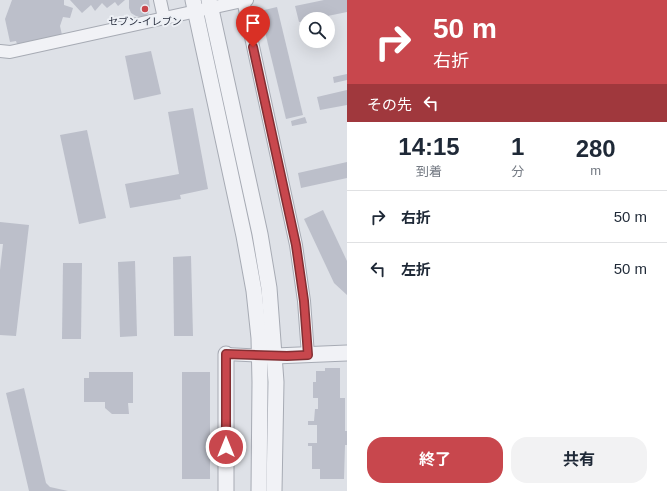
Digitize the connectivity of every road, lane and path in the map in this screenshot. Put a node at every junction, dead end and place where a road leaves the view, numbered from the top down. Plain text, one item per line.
1 (160, 0) edge
2 (244, 0) edge
3 (209, 4) edge
4 (194, 5) edge
5 (164, 18) junction
6 (0, 51) edge
7 (347, 353) edge
8 (226, 354) joint
9 (260, 355) junction
10 (308, 355) junction
11 (275, 356) junction
12 (226, 491) edge
13 (259, 491) edge
14 (274, 491) edge

1 - 5 street
2 - 3 street
2 - 10 street
3 - 4 street
3 - 11 street
4 - 5 street
4 - 9 street
5 - 6 street
7 - 10 street
8 - 9 street
8 - 12 street
9 - 11 street
9 - 13 street
10 - 11 street
11 - 14 street

